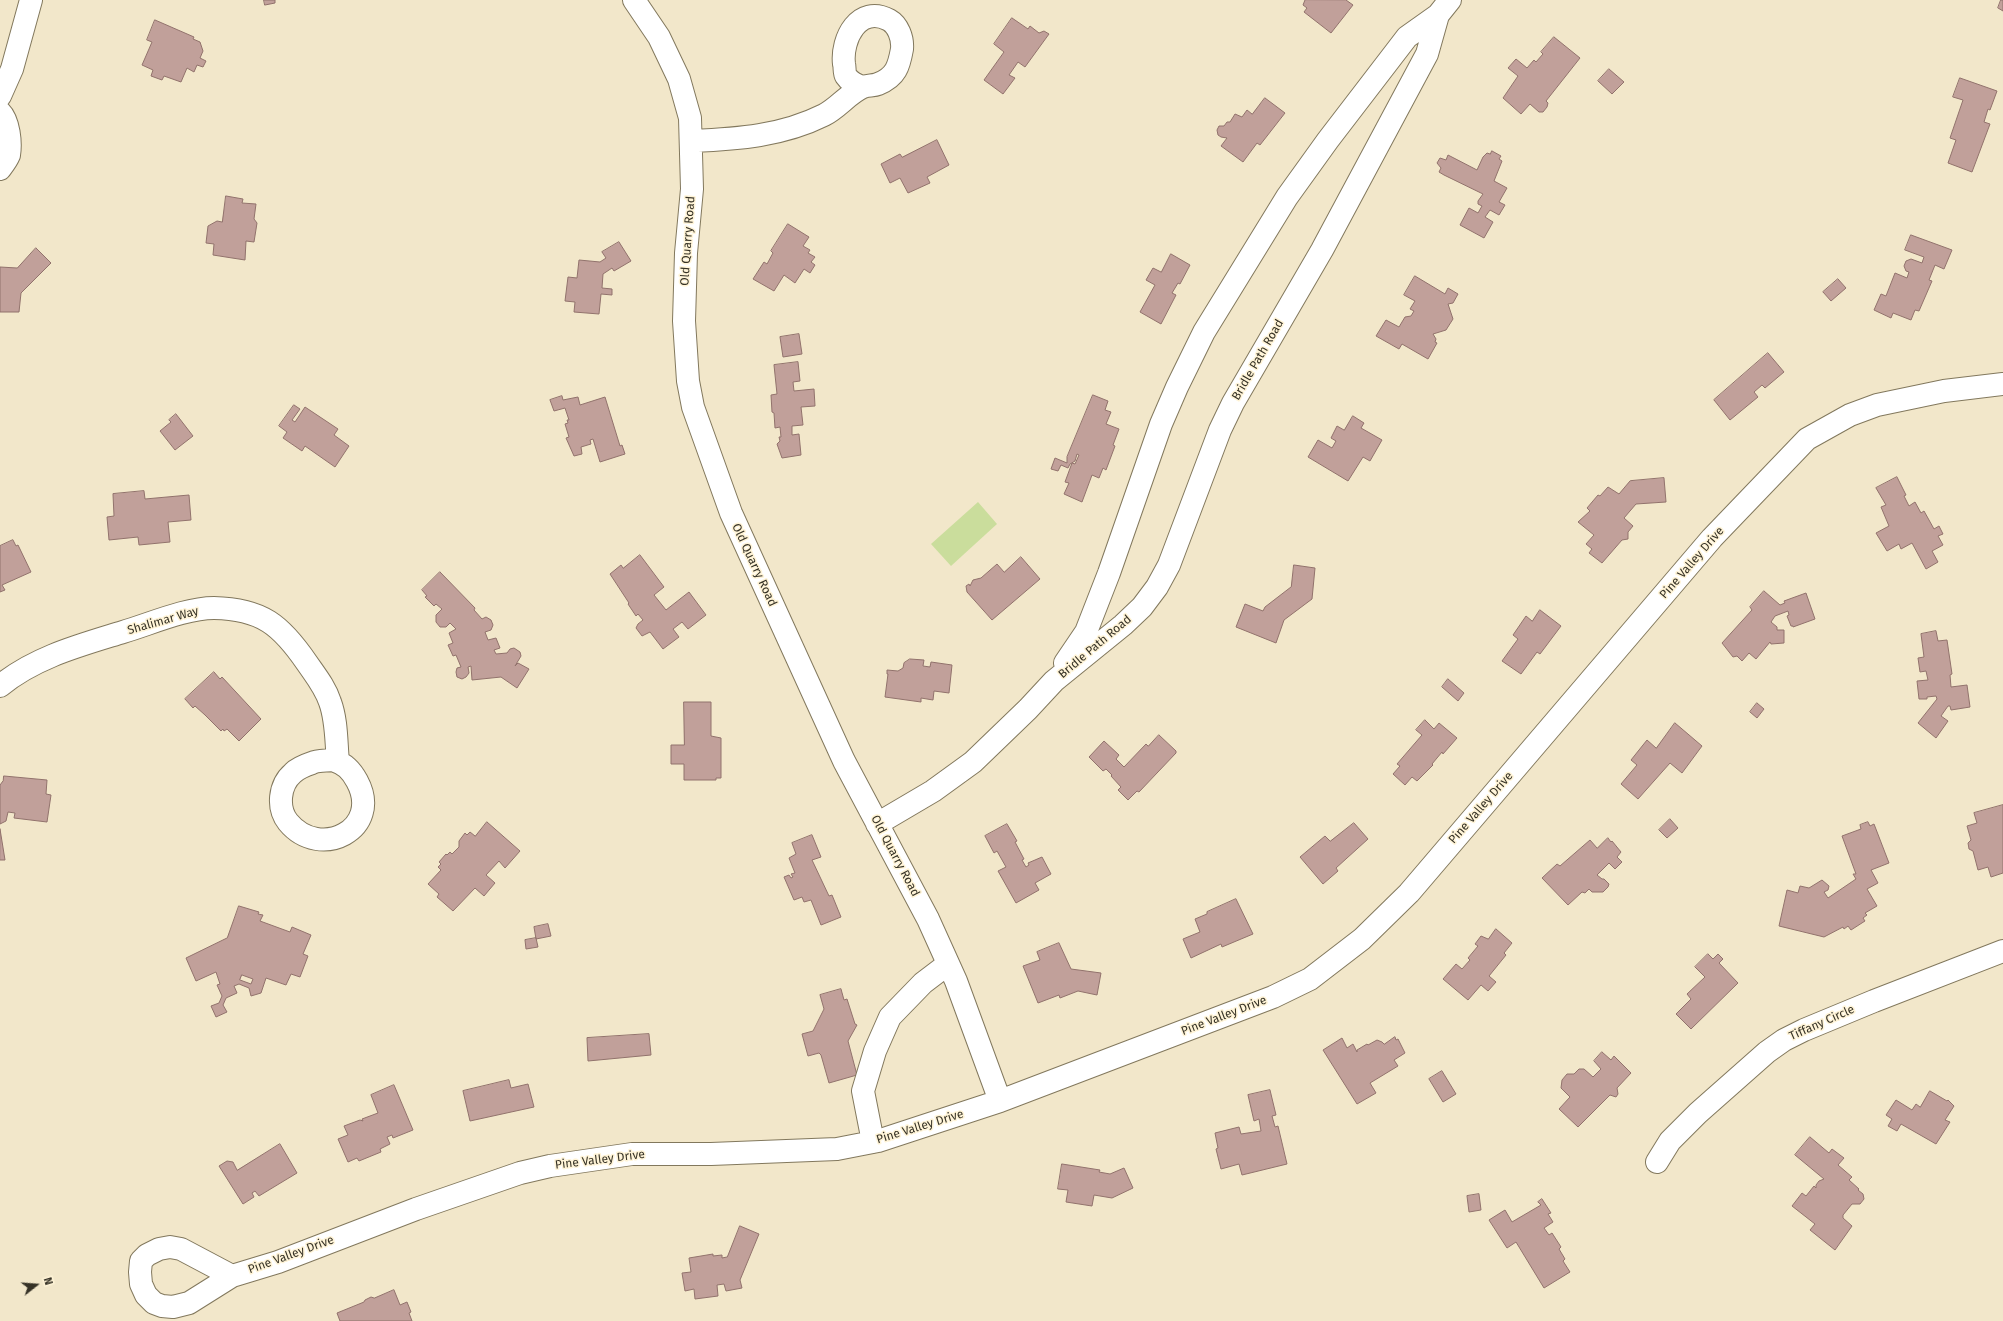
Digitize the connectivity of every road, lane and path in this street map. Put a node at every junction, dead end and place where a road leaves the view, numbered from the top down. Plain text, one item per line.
1 (31, 0) edge
2 (634, 0) edge
3 (1444, 7) edge
4 (863, 87) dead end
5 (0, 96) edge
6 (0, 112) edge
7 (692, 141) junction
8 (0, 169) edge
9 (2003, 384) edge
10 (1054, 681) junction
11 (0, 686) edge
12 (338, 762) dead end
13 (877, 824) junction
14 (2003, 951) edge
15 (948, 964) junction
16 (1000, 1101) junction
17 (873, 1142) junction
18 (1657, 1162) dead end
19 (232, 1276) dead end

1 - 5 street
2 - 7 street, Old Quarry Road
3 - 10 street, Bridle Path Road
3 - 10 street, Bridle Path Road
4 - 7 street
6 - 8 street
7 - 13 street, Old Quarry Road
9 - 16 street, Pine Valley Drive
10 - 13 street, Bridle Path Road
11 - 12 street, Shalimar Way
13 - 15 street, Old Quarry Road
14 - 18 street, Tiffany Circle
15 - 16 street, Old Quarry Road
15 - 17 street
16 - 17 street, Pine Valley Drive
17 - 19 street, Pine Valley Drive

